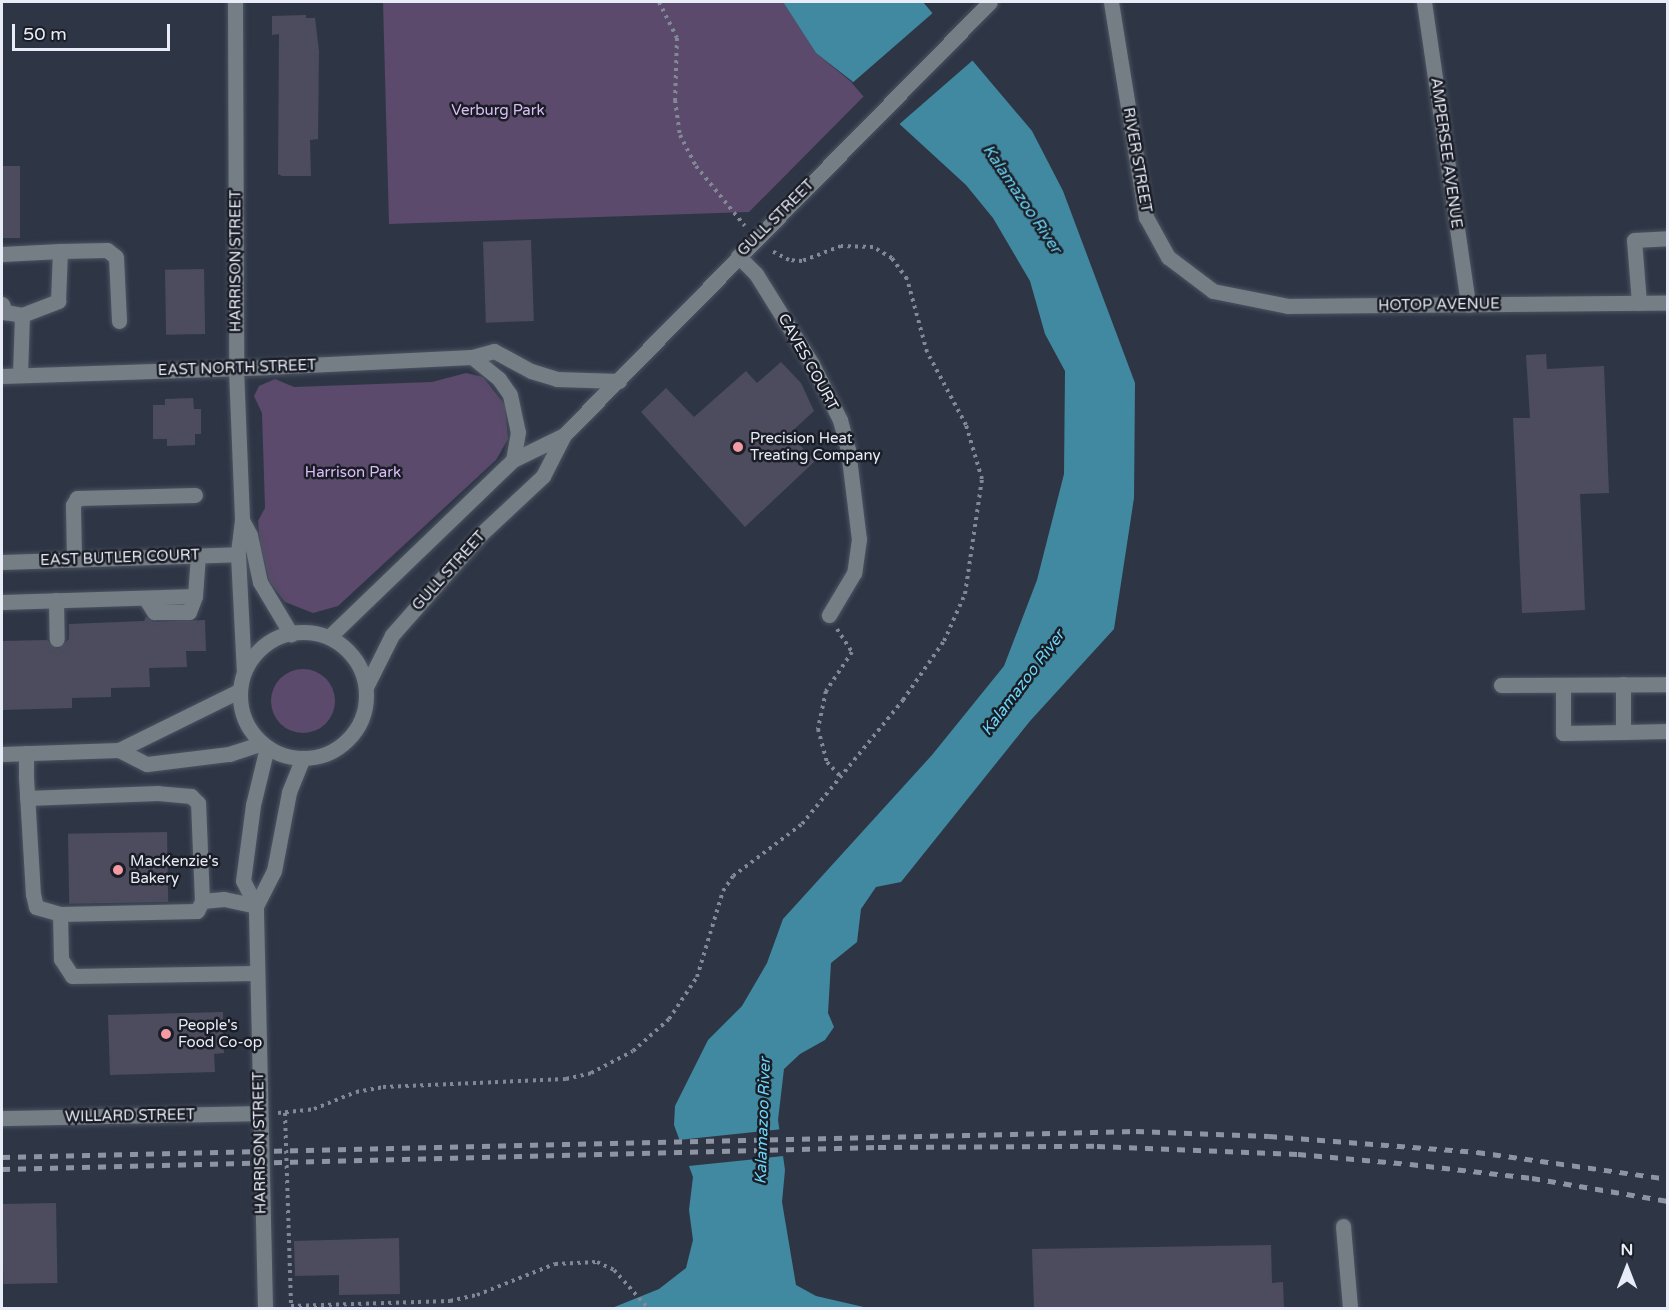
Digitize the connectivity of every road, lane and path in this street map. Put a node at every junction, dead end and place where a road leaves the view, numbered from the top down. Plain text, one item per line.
1 (235, 2) edge
2 (659, 2) edge
3 (1111, 2) edge
4 (1424, 2) edge
5 (984, 6) edge
6 (756, 237) junction
7 (1668, 238) edge
8 (60, 251) junction
9 (2, 254) edge
10 (738, 256) junction
11 (1213, 291) joint
12 (1639, 303) junction
13 (1668, 303) edge
14 (2, 304) edge
15 (1468, 304) junction
16 (22, 315) junction
17 (119, 321) dead end
18 (472, 357) junction
19 (236, 369) junction
20 (20, 375) junction
21 (2, 376) edge
22 (619, 381) junction
23 (564, 435) junction
24 (513, 460) junction
25 (195, 495) dead end
26 (242, 520) junction
27 (238, 554) junction
28 (198, 555) junction
29 (74, 560) junction
30 (2, 562) edge
31 (56, 600) junction
32 (2, 602) edge
33 (829, 615) joint
34 (291, 634) junction
35 (329, 637) junction
36 (57, 639) dead end
37 (244, 672) junction
38 (1623, 684) junction
39 (1668, 684) edge
40 (1501, 685) dead end
41 (1563, 685) junction
42 (366, 687) junction
43 (240, 692) junction
44 (1668, 731) edge
45 (1623, 732) junction
46 (265, 745) junction
47 (119, 750) junction
48 (26, 753) junction
49 (2, 754) edge
50 (303, 758) junction
51 (840, 776) junction
52 (27, 798) junction
53 (202, 901) junction
54 (256, 906) junction
55 (60, 914) junction
56 (256, 973) junction
57 (260, 1113) junction
58 (285, 1113) junction
59 (2, 1118) edge
60 (1343, 1226) dead end
61 (291, 1307) edge
62 (265, 1308) edge
63 (648, 1308) edge
64 (1350, 1308) edge

1 - 19 street, HARRISON STREET
2 - 6 path
3 - 11 street, RIVER STREET
4 - 15 street, AMPERSEE AVENUE
5 - 6 street, GULL STREET
6 - 10 street, GULL STREET
6 - 51 path
7 - 12 street
8 - 9 street
8 - 16 street
8 - 17 street
10 - 22 street, GULL STREET
10 - 33 street, CAVES COURT
11 - 15 street, HOTOP AVENUE
12 - 13 street, HOTOP AVENUE
12 - 15 street, HOTOP AVENUE
14 - 16 street
16 - 20 street
18 - 19 street, EAST NORTH STREET
18 - 22 street, EAST NORTH STREET
18 - 24 street
19 - 20 street, EAST NORTH STREET
19 - 26 street, HARRISON STREET
20 - 21 street, EAST NORTH STREET
22 - 23 street, GULL STREET
23 - 24 street, GULL STREET
23 - 42 street, GULL STREET
24 - 35 street, GULL STREET
25 - 29 street
26 - 27 street, HARRISON STREET
26 - 34 street, HARRISON STREET
27 - 28 street, EAST BUTLER COURT
27 - 37 street, HARRISON STREET
28 - 29 street, EAST BUTLER COURT
28 - 31 street
29 - 30 street, EAST BUTLER COURT
31 - 32 street
31 - 36 street
33 - 51 path
34 - 35 street
34 - 37 street
35 - 42 street
37 - 43 street
38 - 39 street
38 - 41 street
38 - 45 street
40 - 41 street
41 - 45 street
42 - 50 street
43 - 46 street
43 - 47 street
44 - 45 street
46 - 47 street
46 - 50 street
46 - 54 street, HARRISON STREET
47 - 48 street
48 - 49 street
48 - 52 street
50 - 54 street, HARRISON STREET
51 - 58 path
52 - 53 street
52 - 55 street
53 - 54 street
53 - 55 street
54 - 56 street, HARRISON STREET
55 - 56 street
56 - 57 street, HARRISON STREET
57 - 58 path
57 - 59 street, WILLARD STREET
57 - 62 street, HARRISON STREET
58 - 61 path
60 - 64 street
61 - 63 path

